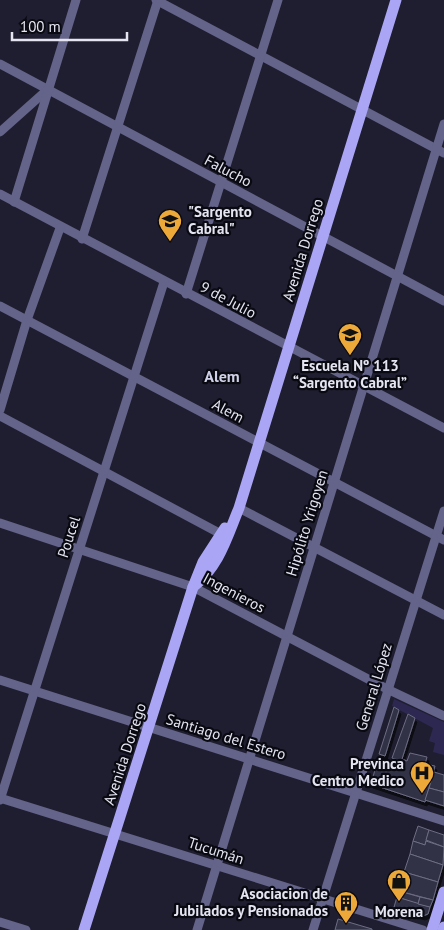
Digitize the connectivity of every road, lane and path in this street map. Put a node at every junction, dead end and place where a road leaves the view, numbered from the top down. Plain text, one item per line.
1 (76, 0) edge
2 (157, 0) edge
3 (278, 0) edge
4 (396, 0) edge
5 (260, 56) junction
6 (0, 64) edge
7 (47, 90) junction
8 (364, 109) junction
9 (444, 124) edge
10 (118, 127) junction
11 (0, 132) edge
12 (440, 151) edge
13 (220, 182) junction
14 (0, 194) edge
15 (14, 202) junction
16 (60, 228) junction
17 (323, 236) junction
18 (82, 239) junction
19 (397, 277) junction
20 (164, 282) junction
21 (186, 294) junction
22 (444, 301) edge
23 (0, 306) edge
24 (28, 320) junction
25 (288, 348) junction
26 (134, 377) junction
27 (363, 387) junction
28 (0, 410) edge
29 (0, 416) edge
30 (444, 428) edge
31 (259, 443) junction
32 (104, 474) junction
33 (333, 483) junction
34 (239, 508) junction
35 (444, 511) edge
36 (0, 523) edge
37 (221, 534) junction
38 (440, 538) edge
39 (79, 548) junction
40 (313, 548) junction
41 (221, 552) junction
42 (193, 587) junction
43 (415, 599) junction
44 (444, 615) edge
45 (288, 637) junction
46 (0, 680) edge
47 (387, 689) junction
48 (33, 690) junction
49 (444, 716) edge
50 (150, 728) junction
51 (248, 759) junction
52 (356, 792) junction
53 (0, 799) edge
54 (444, 821) edge
55 (114, 833) junction
56 (215, 865) junction
57 (444, 892) edge
58 (322, 899) junction
59 (0, 922) edge
60 (26, 930) edge
61 (84, 930) edge
62 (196, 930) edge
63 (313, 930) edge
64 (423, 930) edge
65 (432, 930) edge

1 - 7 street
2 - 5 street
2 - 10 street
3 - 5 street
4 - 8 main road, Avenida Dorrego
5 - 8 street
5 - 13 street
6 - 7 street, Falucho
7 - 10 street, Falucho
7 - 11 street
7 - 15 street
8 - 12 street
8 - 17 main road, Avenida Dorrego
9 - 12 street, Hipólito Yrigoyen
10 - 13 street, Falucho
10 - 18 street
12 - 19 street, Hipólito Yrigoyen
13 - 17 street, Falucho
13 - 21 street
14 - 15 street, 9 de Julio
15 - 16 street, 9 de Julio
16 - 18 street, 9 de Julio
16 - 24 street
17 - 19 street, Falucho
17 - 25 main road, Avenida Dorrego
18 - 20 street, 9 de Julio
19 - 22 street, Falucho
19 - 27 street, Hipólito Yrigoyen
20 - 21 street, 9 de Julio
20 - 26 street, Poucel
21 - 25 street, 9 de Julio
23 - 24 street, Alem
24 - 26 street, Alem
24 - 28 street
25 - 27 street, 9 de Julio
25 - 31 main road, Avenida Dorrego
26 - 31 street, Alem
26 - 32 street, Poucel
27 - 30 street, 9 de Julio
27 - 33 street, Hipólito Yrigoyen
29 - 32 street
31 - 33 street, Alem
31 - 34 main road, Avenida Dorrego
32 - 37 street
32 - 39 street, Poucel
33 - 38 street, Alem
33 - 40 street, Hipólito Yrigoyen
34 - 37 main road, Avenida Dorrego
34 - 40 street
34 - 41 main road, Avenida Dorrego
35 - 38 street, General López
36 - 39 street, Ingenieros
37 - 41 street
37 - 42 main road, Avenida Dorrego
38 - 43 street, General López
39 - 42 street, Ingenieros
39 - 48 street, Poucel
40 - 43 street
40 - 45 street, Hipólito Yrigoyen
41 - 42 main road, Avenida Dorrego
42 - 45 street, Ingenieros
42 - 50 main road, Avenida Dorrego
43 - 44 street
43 - 47 street, General López
45 - 47 street, Ingenieros
45 - 51 street, Hipólito Yrigoyen
46 - 48 street, Santiago del Estero
47 - 49 street, Ingenieros
47 - 52 street, General López
48 - 50 street, Santiago del Estero
48 - 53 street, Poucel
50 - 51 street, Santiago del Estero
50 - 55 main road, Avenida Dorrego
51 - 52 street, Santiago del Estero
51 - 56 street, Hipólito Yrigoyen
52 - 54 street, Santiago del Estero
52 - 58 street, General López
53 - 55 street, Tucumán
55 - 56 street, Tucumán
55 - 61 main road, Avenida Dorrego
56 - 58 street, Tucumán
56 - 62 street, Hipólito Yrigoyen
57 - 65 main road
58 - 63 street, General López
58 - 64 street, Tucumán
59 - 60 street

